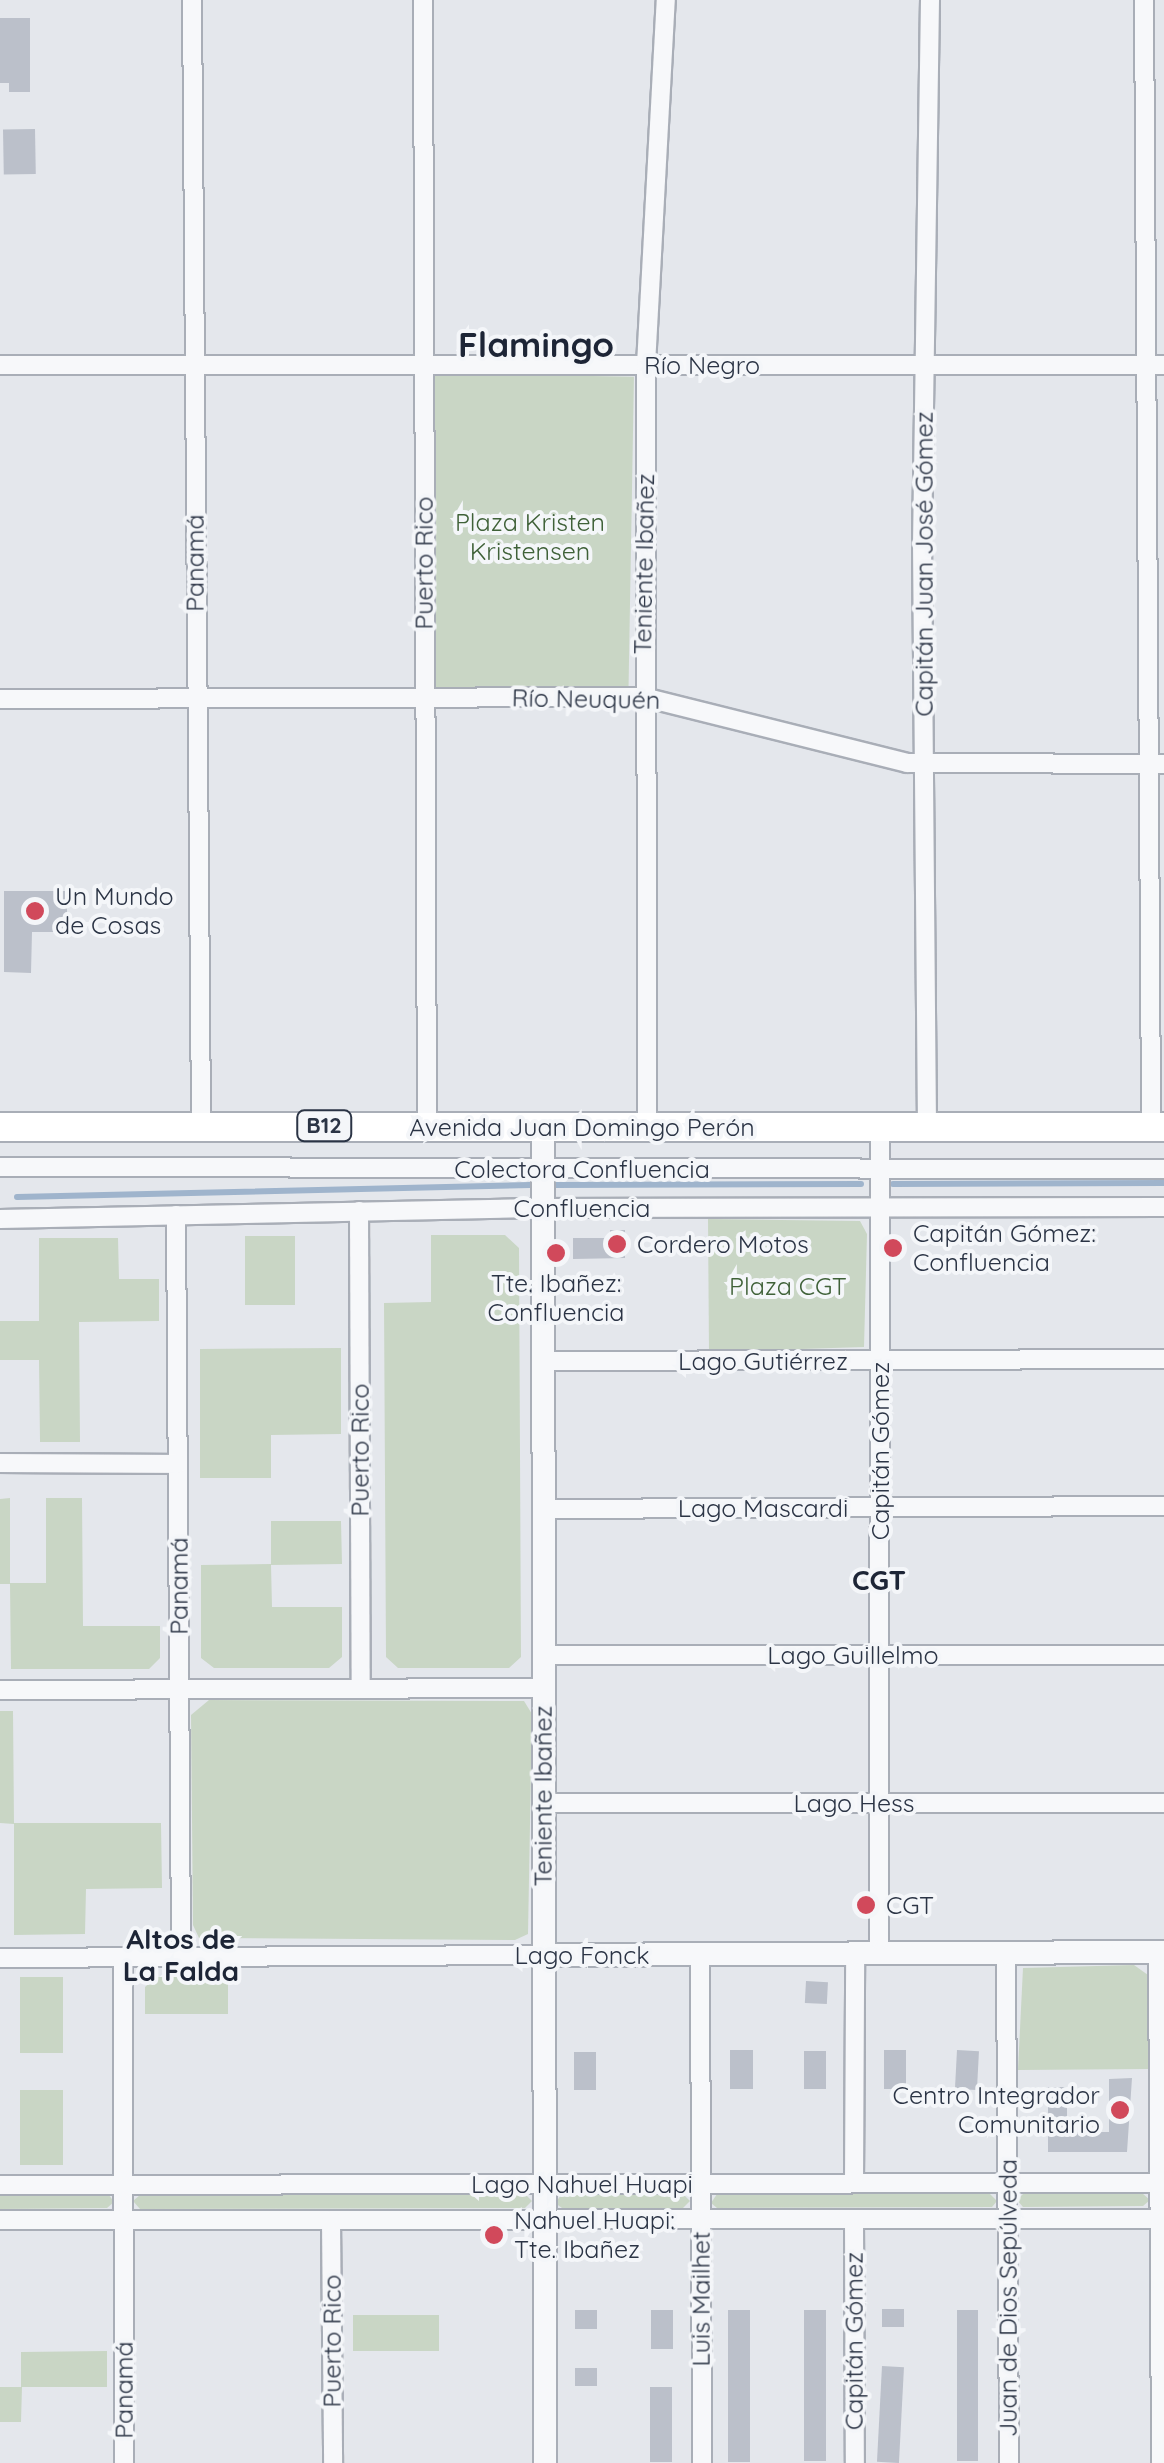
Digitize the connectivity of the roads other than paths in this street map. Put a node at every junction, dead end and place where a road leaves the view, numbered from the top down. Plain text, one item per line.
1 (192, 0) edge
2 (423, 0) edge
3 (666, 0) edge
4 (930, 0) edge
5 (1144, 0) edge
6 (1154, 167) edge
7 (0, 365) edge
8 (194, 365) junction
9 (424, 365) junction
10 (646, 365) junction
11 (925, 365) junction
12 (1155, 365) edge
13 (1156, 563) edge
14 (643, 697) junction
15 (196, 698) junction
16 (424, 698) junction
17 (0, 699) edge
18 (924, 764) junction
19 (1156, 764) edge
20 (1157, 949) edge
21 (427, 1126) junction
22 (0, 1127) edge
23 (201, 1127) junction
24 (1157, 1127) edge
25 (542, 1128) junction
26 (647, 1128) junction
27 (880, 1128) junction
28 (926, 1128) junction
29 (0, 1167) edge
30 (880, 1169) junction
31 (1164, 1169) edge
32 (542, 1170) junction
33 (542, 1208) junction
34 (880, 1208) junction
35 (1164, 1208) edge
36 (359, 1211) junction
37 (176, 1215) junction
38 (0, 1219) edge
39 (880, 1360) junction
40 (1164, 1360) edge
41 (542, 1361) junction
42 (0, 1463) edge
43 (178, 1464) junction
44 (1164, 1506) edge
45 (880, 1507) junction
46 (542, 1508) junction
47 (543, 1655) junction
48 (880, 1655) junction
49 (1164, 1655) edge
50 (543, 1688) junction
51 (180, 1689) junction
52 (361, 1689) junction
53 (0, 1690) edge
54 (543, 1803) junction
55 (880, 1803) junction
56 (1164, 1803) edge
57 (1161, 1952) edge
58 (1006, 1953) junction
59 (700, 1954) junction
60 (855, 1954) junction
61 (879, 1954) junction
62 (544, 1955) junction
63 (123, 1957) junction
64 (181, 1957) junction
65 (0, 1958) edge
66 (1007, 2183) junction
67 (1162, 2183) edge
68 (0, 2184) edge
69 (124, 2184) junction
70 (544, 2184) junction
71 (700, 2184) junction
72 (854, 2184) junction
73 (700, 2219) junction
74 (854, 2219) junction
75 (1008, 2219) junction
76 (1162, 2219) edge
77 (0, 2220) edge
78 (124, 2220) junction
79 (331, 2220) junction
80 (544, 2220) junction
81 (124, 2463) edge
82 (332, 2463) edge
83 (545, 2463) edge
84 (702, 2463) edge
85 (855, 2463) edge
86 (1009, 2463) edge
87 (1161, 2463) edge

1 - 8 street, Panamá
2 - 9 street, Puerto Rico
3 - 10 street, Teniente Ibañez
4 - 11 street, Capitán Juan José Gómez
5 - 6 street
6 - 12 street
7 - 8 street, Río Negro
8 - 9 street, Río Negro
8 - 15 street, Panamá
9 - 10 street, Río Negro
9 - 16 street, Puerto Rico
10 - 11 street, Río Negro
10 - 14 street, Teniente Ibañez
11 - 12 street, Río Negro
11 - 18 street, Capitán Juan José Gómez
12 - 13 street
13 - 19 street
14 - 16 street, Río Neuquén
14 - 18 street, Río Neuquén
14 - 26 street, Teniente Ibañez
15 - 16 street, Río Neuquén
15 - 17 street, Río Neuquén
15 - 23 street, Panamá
16 - 21 street, Puerto Rico
18 - 19 street, Río Neuquén
18 - 28 street, Capitán Juan José Gómez
19 - 20 street
20 - 24 street
21 - 23 main road, Avenida Juan Domingo Perón / B12
21 - 25 main road, Avenida Juan Domingo Perón / B12
22 - 23 main road, Avenida Juan Domingo Perón / B12
24 - 28 main road, Avenida Juan Domingo Perón / B12
25 - 26 main road, Avenida Juan Domingo Perón / B12
25 - 32 street, Teniente Ibañez
26 - 27 main road, Avenida Juan Domingo Perón / B12
27 - 28 main road, Avenida Juan Domingo Perón / B12
27 - 30 street, Capitán Gómez
29 - 32 street, Colectora Confluencia
30 - 31 street, Colectora Confluencia
30 - 32 street, Colectora Confluencia
30 - 34 street, Capitán Gómez
32 - 33 street, Teniente Ibañez
33 - 34 street, Confluencia
33 - 36 street, Confluencia
33 - 41 street, Teniente Ibañez
34 - 35 street, Confluencia
34 - 39 street, Capitán Gómez
36 - 37 street, Confluencia
36 - 52 street, Puerto Rico
37 - 38 street, Confluencia
37 - 43 street, Panamá
39 - 40 street, Lago Gutiérrez
39 - 41 street, Lago Gutiérrez
39 - 45 street, Capitán Gómez
41 - 46 street, Teniente Ibañez
42 - 43 street
43 - 51 street, Panamá
44 - 45 street, Lago Mascardi
45 - 46 street, Lago Mascardi
45 - 48 street, Capitán Gómez
46 - 47 street, Teniente Ibañez
47 - 48 street, Lago Guillelmo
47 - 50 street, Teniente Ibañez
48 - 49 street, Lago Guillelmo
48 - 55 street, Capitán Gómez
50 - 52 street
50 - 54 street, Teniente Ibañez
51 - 52 street
51 - 53 street
51 - 64 street, Panamá
54 - 55 street, Lago Hess
54 - 62 street, Teniente Ibañez
55 - 56 street, Lago Hess
55 - 61 street, Capitán Gómez
57 - 58 street, Lago Fonck
57 - 67 street
58 - 61 street, Lago Fonck
58 - 66 street, Juan de Dios Sepúlveda
59 - 60 street, Lago Fonck
59 - 62 street, Lago Fonck
59 - 71 street, Luis Mailhet
60 - 61 street, Lago Fonck
60 - 72 street
62 - 64 street, Lago Fonck
62 - 70 street, Teniente Ibañez
63 - 64 street, Lago Fonck
63 - 65 street, Lago Fonck
63 - 69 street, Panamá
66 - 67 street, Lago Nahuel Huapi
66 - 72 street, Lago Nahuel Huapi
66 - 75 street, Juan de Dios Sepúlveda
67 - 76 street
68 - 69 street, Lago Nahuel Huapi
69 - 70 street, Lago Nahuel Huapi
69 - 78 street, Panamá
70 - 71 street, Lago Nahuel Huapi
70 - 80 street, Teniente Ibañez
71 - 72 street, Lago Nahuel Huapi
71 - 73 street, Luis Mailhet
73 - 74 street, Lago Nahuel Huapi
73 - 80 street, Lago Nahuel Huapi
73 - 84 street, Luis Mailhet
74 - 75 street, Lago Nahuel Huapi
74 - 85 street, Capitán Gómez
75 - 76 street, Lago Nahuel Huapi
75 - 86 street, Juan de Dios Sepúlveda
76 - 87 street
77 - 78 street, Lago Nahuel Huapi
78 - 79 street, Lago Nahuel Huapi
78 - 81 street, Panamá
79 - 80 street, Lago Nahuel Huapi
79 - 82 street, Puerto Rico
80 - 83 street, Teniente Ibañez

